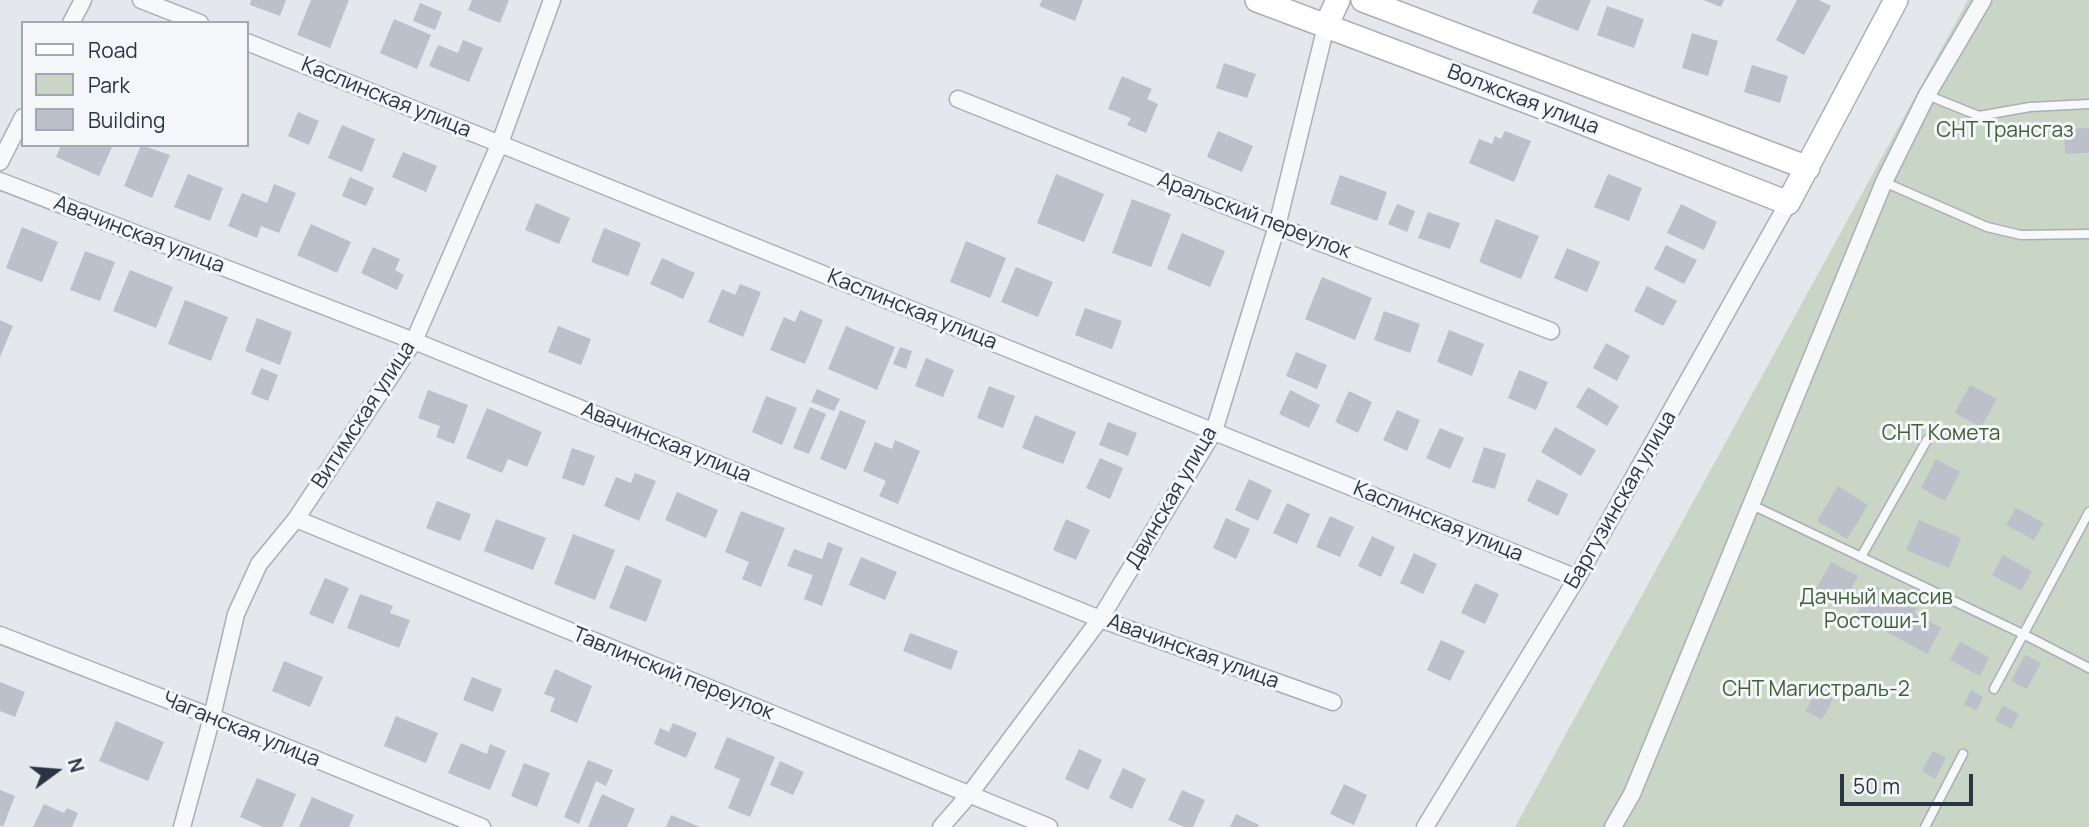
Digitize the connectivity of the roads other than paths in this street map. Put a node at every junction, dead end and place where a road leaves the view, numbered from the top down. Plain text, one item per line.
1 (83, 0) edge
2 (141, 0) edge
3 (552, 0) edge
4 (1257, 0) edge
5 (1338, 0) edge
6 (1363, 0) edge
7 (1896, 0) edge
8 (1983, 0) edge
9 (72, 21) edge
10 (195, 21) edge
11 (1326, 26) junction
12 (248, 42) edge
13 (1927, 95) junction
14 (958, 99) dead end
15 (2089, 104) edge
16 (21, 121) edge
17 (500, 143) junction
18 (0, 162) edge
19 (1808, 168) junction
20 (0, 181) edge
21 (1884, 182) junction
22 (1788, 203) junction
23 (1277, 226) junction
24 (2089, 234) edge
25 (1551, 331) dead end
26 (414, 341) junction
27 (1214, 432) junction
28 (1927, 440) dead end
29 (1751, 504) junction
30 (2089, 512) edge
31 (296, 519) junction
32 (1861, 557) junction
33 (1577, 578) junction
34 (1100, 620) junction
35 (0, 635) edge
36 (2025, 635) junction
37 (2089, 668) edge
38 (1994, 689) dead end
39 (1333, 702) dead end
40 (212, 718) junction
41 (1963, 754) dead end
42 (969, 795) junction
43 (182, 827) edge
44 (482, 827) edge
45 (941, 827) edge
46 (1049, 827) edge
47 (1425, 827) edge
48 (1613, 827) edge
49 (1925, 827) edge

1 - 9 street
2 - 10 street
3 - 17 street, Витимская улица
4 - 11 street, Волжская улица
5 - 11 street, Двинская улица
6 - 19 street, Волжская улица
7 - 19 street, Баргузинская улица
8 - 13 street
11 - 22 street, Волжская улица
11 - 23 street, Двинская улица
12 - 17 street, Каслинская улица
13 - 15 lane
13 - 21 street
14 - 23 street, Аральский переулок
16 - 18 street
17 - 26 street, Витимская улица
17 - 27 street, Каслинская улица
19 - 22 street, Баргузинская улица
20 - 26 street, Авачинская улица
21 - 24 lane
21 - 29 street
22 - 33 street, Баргузинская улица
23 - 25 street, Аральский переулок
23 - 27 street, Двинская улица
26 - 31 street, Витимская улица
26 - 34 street, Авачинская улица
27 - 33 street, Каслинская улица
27 - 34 street, Двинская улица
28 - 32 lane
29 - 32 lane
29 - 48 street
30 - 36 lane
31 - 40 street, Витимская улица
31 - 42 street, Тавлинский переулок
32 - 36 lane
33 - 47 street, Баргузинская улица
34 - 39 street, Авачинская улица
34 - 42 street, Двинская улица
35 - 40 street, Чаганская улица
36 - 37 lane
36 - 38 lane
40 - 43 street, Витимская улица
40 - 44 street, Чаганская улица
41 - 49 lane
42 - 45 street, Двинская улица
42 - 46 street, Тавлинский переулок

